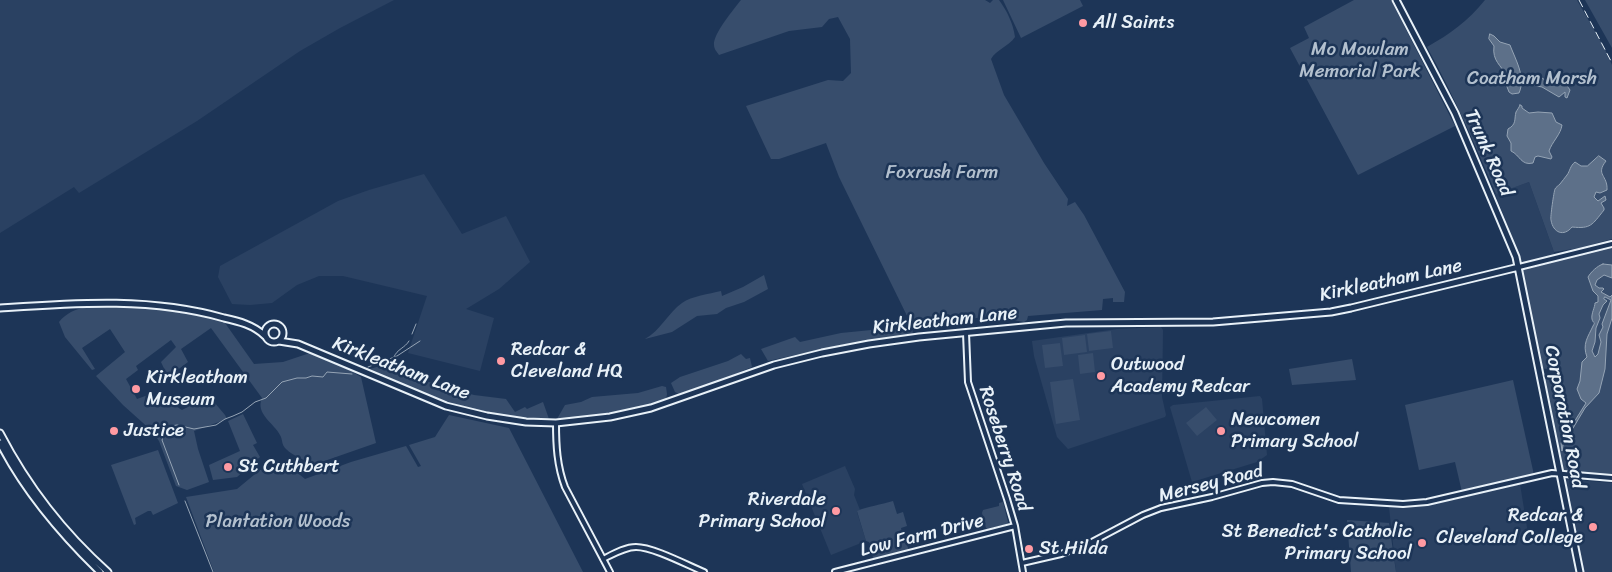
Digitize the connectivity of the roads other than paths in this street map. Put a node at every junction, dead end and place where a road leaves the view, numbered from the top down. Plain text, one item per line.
1 (1396, 0) edge
2 (1612, 244) edge
3 (1519, 267) junction
4 (0, 308) edge
5 (249, 325) junction
6 (269, 325) junction
7 (283, 330) junction
8 (966, 333) junction
9 (265, 336) junction
10 (279, 341) junction
11 (298, 344) junction
12 (556, 423) junction
13 (0, 433) edge
14 (0, 444) edge
15 (1560, 474) junction
16 (1612, 478) edge
17 (1014, 526) junction
18 (603, 560) junction
19 (1022, 563) junction
20 (100, 572) edge
21 (108, 572) edge
22 (610, 572) edge
23 (704, 572) edge
24 (835, 572) edge
25 (1023, 572) edge
26 (1580, 572) edge

1 - 3 main road, Trunk Road
2 - 3 street, Kirkleatham Lane
3 - 8 main road, Kirkleatham Lane
3 - 15 main road, Corporation Road
4 - 5 main road
5 - 6 main road
5 - 9 main road
6 - 7 main road
6 - 9 main road
7 - 10 main road
7 - 11 main road, Kirkleatham Lane
8 - 12 main road, Kirkleatham Lane
8 - 17 street, Roseberry Road
9 - 10 main road
10 - 11 main road, Kirkleatham Lane
11 - 12 main road, Kirkleatham Lane
12 - 18 street
13 - 21 main road
14 - 20 main road
15 - 16 street, Mersey Road
15 - 19 street, Mersey Road
15 - 26 main road, Corporation Road
17 - 19 street, Roseberry Road
17 - 24 street, Low Farm Drive
18 - 22 street
18 - 23 street
19 - 25 street, Roseberry Road

